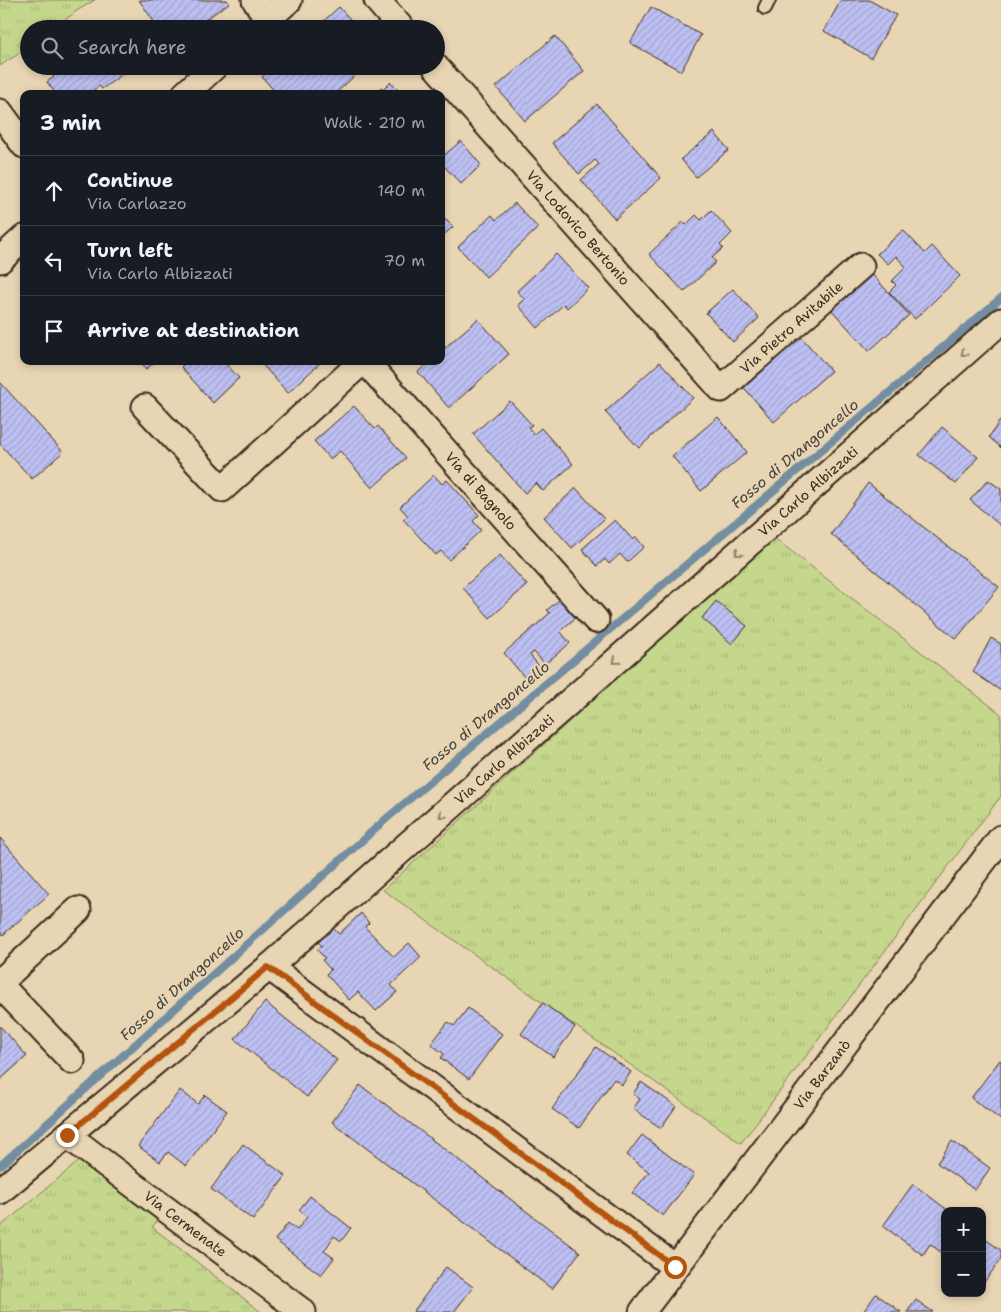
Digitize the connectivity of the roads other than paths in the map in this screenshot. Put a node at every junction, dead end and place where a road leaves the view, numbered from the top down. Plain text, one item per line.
1 (289, 0) edge
2 (377, 0) edge
3 (260, 16) edge
4 (394, 20) edge
5 (206, 75) edge
6 (443, 75) edge
7 (189, 90) edge
8 (0, 112) edge
9 (20, 140) edge
10 (20, 242) edge
11 (0, 260) edge
12 (861, 266) dead end
13 (1001, 321) edge
14 (360, 365) edge
15 (368, 365) edge
16 (721, 389) joint
17 (145, 407) dead end
18 (596, 620) dead end
19 (1001, 838) edge
20 (78, 910) dead end
21 (268, 967) junction
22 (0, 984) edge
23 (72, 1061) dead end
24 (67, 1135) junction
25 (0, 1191) edge
26 (675, 1267) junction
27 (303, 1312) edge
28 (642, 1312) edge

1 - 3 street
2 - 4 street
5 - 7 street
6 - 16 street, Via Lodovico Bertonio
8 - 9 street
10 - 11 street
12 - 16 street, Via Pietro Avitabile
13 -> 21 street, Via Carlo Albizzati
14 - 17 street
15 - 18 street, Via di Bagnolo
19 - 26 street, Via Barzanò
20 - 22 street
21 - 24 street, Via Carlo Albizzati
21 - 26 street
22 - 23 street
24 - 25 street, Via Carlo Albizzati
24 - 27 street, Via Cermenate
26 - 28 street, Via Barzanò

